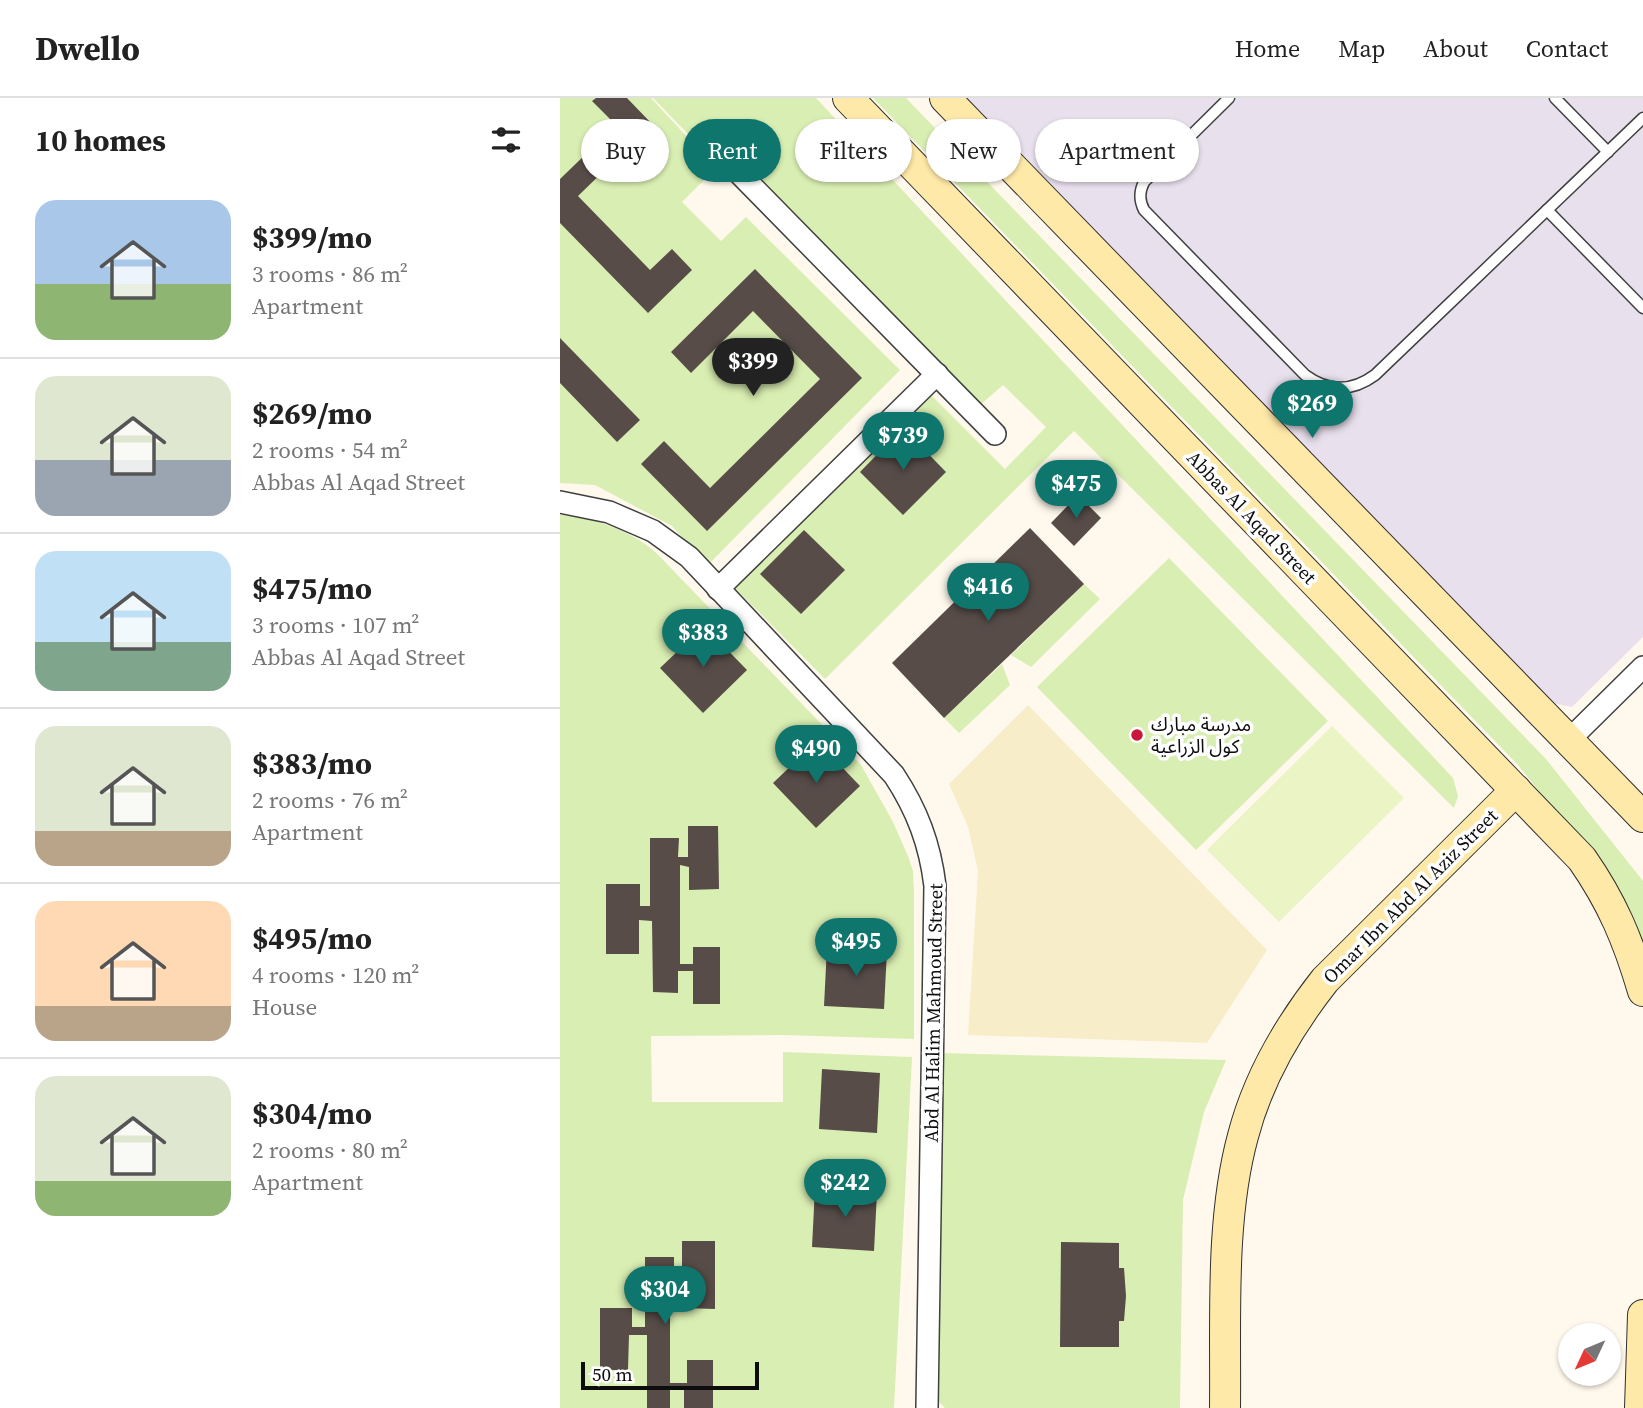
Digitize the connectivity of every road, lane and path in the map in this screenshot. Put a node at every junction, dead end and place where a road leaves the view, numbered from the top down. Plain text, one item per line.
1 (848, 98) edge
2 (1229, 98) edge
3 (1555, 98) edge
4 (957, 105) edge
5 (1643, 118) edge
6 (1608, 152) junction
7 (748, 182) edge
8 (1547, 210) junction
9 (1643, 308) edge
10 (937, 374) junction
11 (995, 434) dead end
12 (560, 502) edge
13 (718, 589) junction
14 (1643, 667) edge
15 (1569, 740) junction
16 (1516, 790) junction
17 (1643, 817) edge
18 (1638, 959) edge
19 (1643, 991) edge
20 (1643, 1315) edge
21 (927, 1408) edge
22 (1224, 1408) edge
23 (1640, 1408) edge

1 - 16 street, Abbas Al Aqad Street
2 - 8 lane
3 - 6 lane
4 - 15 street
5 - 6 lane
6 - 8 lane
7 - 10 street
8 - 9 lane
10 - 11 street
10 - 13 street
12 - 13 street, Abd Al Halim Mahmoud Street
13 - 21 street, Abd Al Halim Mahmoud Street
14 - 15 street
15 - 17 street
16 - 18 street, Abbas Al Aqad Street
16 - 22 street, Omar Ibn Abd Al Aziz Street
18 - 19 street, Abbas Al Aqad Street
20 - 23 street

